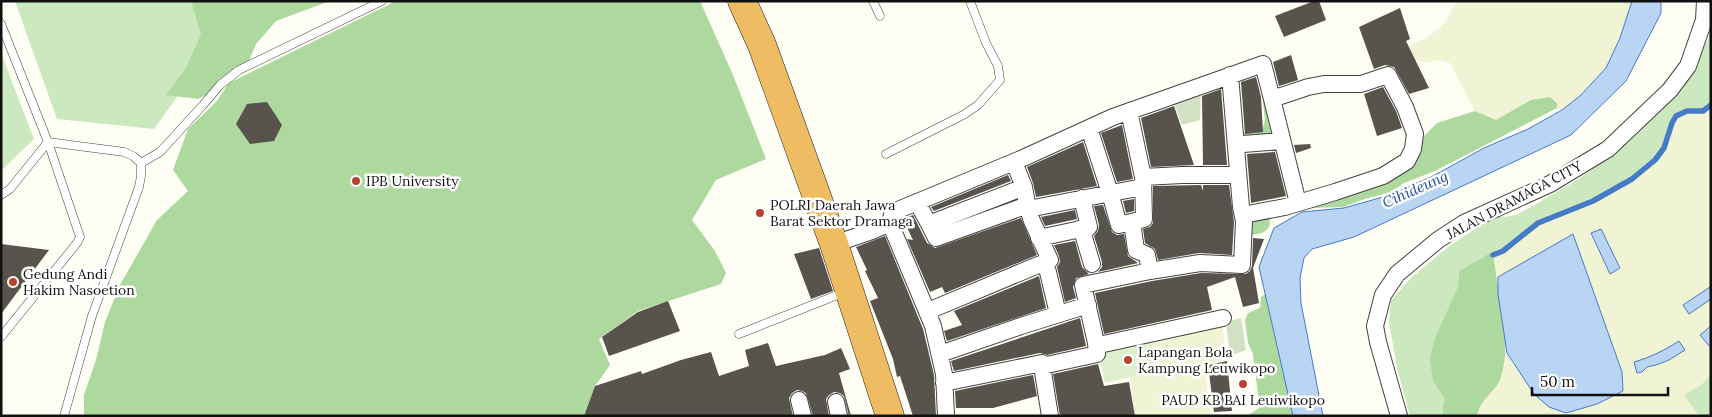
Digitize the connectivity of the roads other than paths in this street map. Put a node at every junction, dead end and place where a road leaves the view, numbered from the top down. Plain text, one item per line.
1 (382, 1) edge
2 (742, 1) edge
3 (873, 1) edge
4 (970, 1) edge
5 (1705, 1) edge
6 (880, 16) dead end
7 (1707, 19) edge
8 (1, 24) edge
9 (1230, 75) junction
10 (1272, 99) junction
11 (1130, 111) junction
12 (1089, 128) junction
13 (1282, 141) junction
14 (48, 142) junction
15 (1243, 144) dead end
16 (886, 154) dead end
17 (1014, 162) junction
18 (141, 163) junction
19 (1238, 175) junction
20 (1143, 182) junction
21 (1024, 187) junction
22 (1110, 193) junction
23 (1, 196) edge
24 (1082, 198) junction
25 (917, 202) junction
26 (1298, 204) junction
27 (1028, 207) junction
28 (1243, 215) junction
29 (1132, 222) junction
30 (890, 223) junction
31 (928, 224) junction
32 (1083, 232) junction
33 (1039, 238) junction
34 (834, 244) junction
35 (1044, 262) junction
36 (1092, 264) dead end
37 (1150, 271) junction
38 (849, 290) junction
39 (1088, 305) junction
40 (928, 311) junction
41 (1058, 314) junction
42 (1222, 318) dead end
43 (739, 334) dead end
44 (1, 338) edge
45 (1096, 343) junction
46 (940, 354) junction
47 (1042, 363) dead end
48 (944, 383) junction
49 (64, 416) edge
50 (890, 416) edge
51 (946, 416) edge
52 (1050, 416) edge
53 (1399, 416) edge

1 - 18 lane
2 - 34 highway
3 - 6 lane
4 - 16 lane
5 - 7 street, JALAN DRAMAGA CITY
7 - 53 street, JALAN DRAMAGA CITY
8 - 14 lane
9 - 10 street
9 - 11 street
9 - 19 street
10 - 13 street
10 - 26 street
11 - 12 street
11 - 20 street
12 - 17 street
12 - 22 street
13 - 15 street
13 - 26 street
14 - 18 lane
14 - 23 lane
14 - 44 lane
17 - 21 street
17 - 25 street
18 - 49 lane
19 - 20 street
19 - 28 street
20 - 22 street
20 - 29 street
21 - 27 street
21 - 31 street
22 - 24 street
22 - 29 street
24 - 27 street
24 - 32 street
25 - 30 street
25 - 31 street
26 - 28 street
27 - 31 street
27 - 33 street
28 - 37 street
29 - 37 street
30 - 34 street
30 - 40 street
32 - 33 street
32 - 36 street
33 - 35 street
34 - 38 highway
35 - 40 street
35 - 41 street
37 - 39 street
38 - 43 lane
38 - 50 highway
39 - 41 street
39 - 45 street
40 - 46 street
41 - 46 street
42 - 45 street
45 - 52 street
46 - 48 street
47 - 48 street
48 - 51 street

